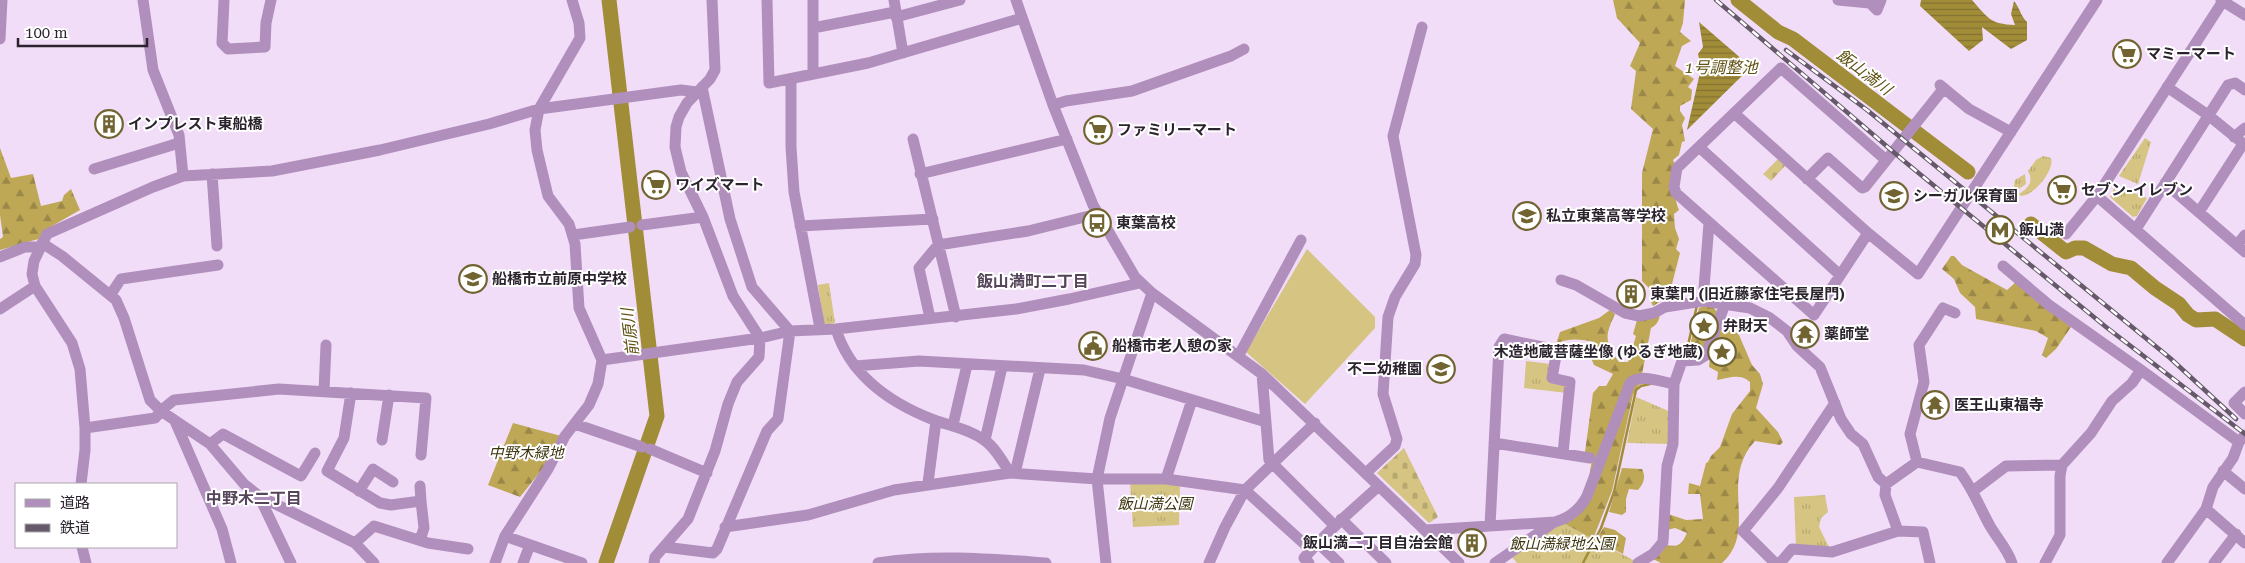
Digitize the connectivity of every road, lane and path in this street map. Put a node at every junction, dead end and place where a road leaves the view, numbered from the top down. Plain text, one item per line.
1 (2, 0) edge
2 (143, 0) edge
3 (224, 0) edge
4 (271, 0) edge
5 (572, 0) edge
6 (712, 0) edge
7 (767, 0) edge
8 (813, 0) edge
9 (960, 0) edge
10 (1016, 0) edge
11 (1838, 0) edge
12 (2097, 0) edge
13 (1873, 1) edge
14 (2222, 1) edge
15 (895, 10) edge
16 (2245, 15) edge
17 (1022, 18) junction
18 (1422, 27) dead end
19 (813, 28) junction
20 (0, 39) edge
21 (1244, 50) dead end
22 (903, 53) junction
23 (813, 74) junction
24 (791, 79) junction
25 (2167, 87) junction
26 (699, 90) junction
27 (2245, 90) edge
28 (1053, 105) junction
29 (539, 109) junction
30 (1734, 113) junction
31 (2208, 114) junction
32 (2245, 128) edge
33 (2011, 132) junction
34 (912, 139) dead end
35 (1067, 139) junction
36 (2241, 142) edge
37 (179, 143) junction
38 (1699, 147) junction
39 (1886, 160) junction
40 (94, 169) dead end
41 (212, 174) junction
42 (920, 174) junction
43 (183, 176) junction
44 (1807, 179) junction
45 (2165, 183) junction
46 (2097, 196) junction
47 (2199, 212) junction
48 (1097, 214) junction
49 (703, 217) junction
50 (933, 219) junction
51 (1709, 223) junction
52 (800, 226) junction
53 (2136, 229) junction
54 (1868, 233) junction
55 (2066, 234) dead end
56 (572, 235) junction
57 (2245, 236) edge
58 (1301, 240) dead end
59 (41, 245) junction
60 (938, 245) junction
61 (217, 246) dead end
62 (2241, 249) edge
63 (0, 257) edge
64 (218, 265) dead end
65 (2003, 266) dead end
66 (1840, 275) junction
67 (1561, 280) dead end
68 (1140, 283) junction
69 (35, 286) junction
70 (1152, 293) junction
71 (110, 294) junction
72 (1703, 301) junction
73 (1725, 304) junction
74 (0, 309) edge
75 (1954, 313) dead end
76 (956, 317) junction
77 (930, 318) junction
78 (2244, 323) edge
79 (820, 328) junction
80 (836, 329) junction
81 (790, 331) junction
82 (760, 338) junction
83 (326, 345) dead end
84 (1239, 355) junction
85 (602, 360) junction
86 (967, 365) junction
87 (855, 366) junction
88 (1002, 367) junction
89 (1040, 369) junction
90 (2141, 370) junction
91 (1262, 374) junction
92 (1122, 379) junction
93 (1674, 384) junction
94 (324, 391) junction
95 (2245, 392) edge
96 (351, 393) junction
97 (389, 395) junction
98 (1192, 400) junction
99 (1835, 403) junction
100 (161, 411) junction
101 (2245, 414) edge
102 (175, 420) junction
103 (936, 421) junction
104 (1266, 422) junction
105 (1315, 423) junction
106 (574, 424) junction
107 (953, 425) junction
108 (85, 428) junction
109 (2242, 438) edge
110 (382, 440) dead end
111 (985, 440) junction
112 (1494, 443) junction
113 (210, 444) junction
114 (315, 453) dead end
115 (1563, 453) junction
116 (421, 455) dead end
117 (1590, 458) dead end
118 (1917, 462) junction
119 (1273, 464) junction
120 (2062, 465) junction
121 (2223, 471) junction
122 (707, 473) junction
123 (1013, 473) junction
124 (1366, 473) junction
125 (1097, 479) junction
126 (1166, 479) junction
127 (393, 482) dead end
128 (81, 483) edge
129 (928, 483) junction
130 (1886, 484) junction
131 (420, 486) dead end
132 (1379, 486) junction
133 (2245, 489) edge
134 (1245, 490) junction
135 (359, 491) junction
136 (1974, 491) junction
137 (259, 496) junction
138 (421, 501) junction
139 (2206, 509) junction
140 (1337, 522) junction
141 (1554, 522) junction
142 (1490, 526) junction
143 (725, 527) junction
144 (1426, 530) junction
145 (1898, 530) junction
146 (2236, 534) junction
147 (506, 536) junction
148 (420, 540) junction
149 (354, 543) junction
150 (2245, 543) edge
151 (530, 545) junction
152 (1314, 546) junction
153 (664, 547) junction
154 (82, 548) edge
155 (468, 549) dead end
156 (86, 563) edge
157 (231, 563) edge
158 (291, 563) edge
159 (374, 563) edge
160 (495, 563) edge
161 (523, 563) edge
162 (582, 563) edge
163 (654, 563) edge
164 (878, 563) edge
165 (1046, 563) edge
166 (1106, 563) edge
167 (1209, 563) edge
168 (1308, 563) edge
169 (1339, 563) edge
170 (1386, 563) edge
171 (1460, 563) edge
172 (1495, 563) edge
173 (1638, 563) edge
174 (1775, 563) edge
175 (1780, 563) edge
176 (1930, 563) edge
177 (2012, 563) edge
178 (2045, 563) edge
179 (2168, 563) edge
180 (2214, 563) edge

1 - 20 street
2 - 37 street
3 - 4 street
5 - 29 street
6 - 26 street
7 - 24 street
8 - 19 street
9 - 15 street
10 - 17 street
11 - 13 street
12 - 33 street
14 - 16 street
14 - 25 street
15 - 19 street
15 - 22 street
17 - 22 street
17 - 28 street
18 - 124 street
19 - 23 street
21 - 28 street
22 - 23 street
23 - 24 street
24 - 52 street
25 - 31 street
25 - 46 street
26 - 29 street
26 - 49 street
26 - 81 street
27 - 31 street
28 - 35 street
29 - 41 street
29 - 56 street
30 - 38 street
30 - 39 street
30 - 44 street
31 - 36 street
31 - 45 street
32 - 36 street
33 - 39 street
33 - 54 street
34 - 42 street
35 - 42 street
35 - 48 street
36 - 47 street
37 - 40 street
37 - 43 street
38 - 51 street
38 - 66 street
39 - 44 street
41 - 43 street
41 - 61 street
42 - 50 street
43 - 59 street
44 - 54 street
45 - 47 street
45 - 53 street
46 - 53 street
46 - 55 street
47 - 62 street
48 - 60 street
48 - 68 street
49 - 56 street
49 - 82 street
50 - 52 street
50 - 60 street
51 - 66 street
51 - 72 street
52 - 79 street
53 - 78 street
54 - 66 street
56 - 85 street
57 - 62 street
58 - 84 street
59 - 63 street
59 - 69 street
59 - 71 street
60 - 76 street
60 - 77 street
64 - 71 street
65 - 90 street
67 - 72 street
68 - 70 street
68 - 76 street
69 - 74 street
69 - 108 street
70 - 84 street
70 - 92 street
71 - 100 street
72 - 73 street
73 - 93 street
73 - 99 street
75 - 118 street
76 - 77 street
77 - 80 street
79 - 80 street
79 - 81 street
80 - 87 street
81 - 82 street
81 - 143 street
82 - 85 street
82 - 122 street
83 - 94 street
84 - 91 street
85 - 106 street
86 - 87 street
86 - 88 street
86 - 107 street
87 - 103 street
88 - 89 street
88 - 111 street
89 - 92 street
89 - 123 street
90 - 109 street
90 - 120 street
91 - 104 street
91 - 105 street
92 - 98 street
92 - 125 street
93 - 141 street
93 - 173 street
94 - 96 street
94 - 100 street
95 - 101 street
96 - 97 street
96 - 135 street
97 - 110 street
97 - 116 street
98 - 104 street
98 - 126 street
99 - 130 street
99 - 174 street
100 - 102 street
100 - 108 street
102 - 113 street
102 - 157 street
103 - 107 street
103 - 129 street
104 - 119 street
105 - 119 street
105 - 124 street
106 - 122 street
106 - 147 street
107 - 111 street
108 - 128 street
109 - 121 street
111 - 123 street
112 - 115 street
112 - 115 street
112 - 142 street
113 - 114 street
113 - 137 street
115 - 117 street
118 - 130 street
118 - 136 street
119 - 134 street
119 - 140 street
120 - 136 street
120 - 178 street
121 - 133 street
121 - 139 street
122 - 153 street
123 - 125 street
123 - 129 street
124 - 132 street
125 - 126 street
125 - 166 street
126 - 134 street
127 - 135 street
129 - 143 street
130 - 145 street
131 - 138 street
132 - 140 street
132 - 144 street
134 - 152 street
134 - 167 street
135 - 138 street
136 - 177 street
137 - 149 street
137 - 158 street
138 - 148 street
139 - 146 street
139 - 179 street
140 - 152 street
140 - 170 street
141 - 142 street
141 - 172 street
142 - 144 street
143 - 153 street
144 - 171 street
145 - 175 street
145 - 176 street
146 - 150 street
146 - 180 street
147 - 151 street
147 - 160 street
148 - 149 street
148 - 155 street
149 - 159 street
151 - 161 street
151 - 162 street
152 - 168 street
152 - 169 street
153 - 163 street
154 - 156 street
164 - 165 street

